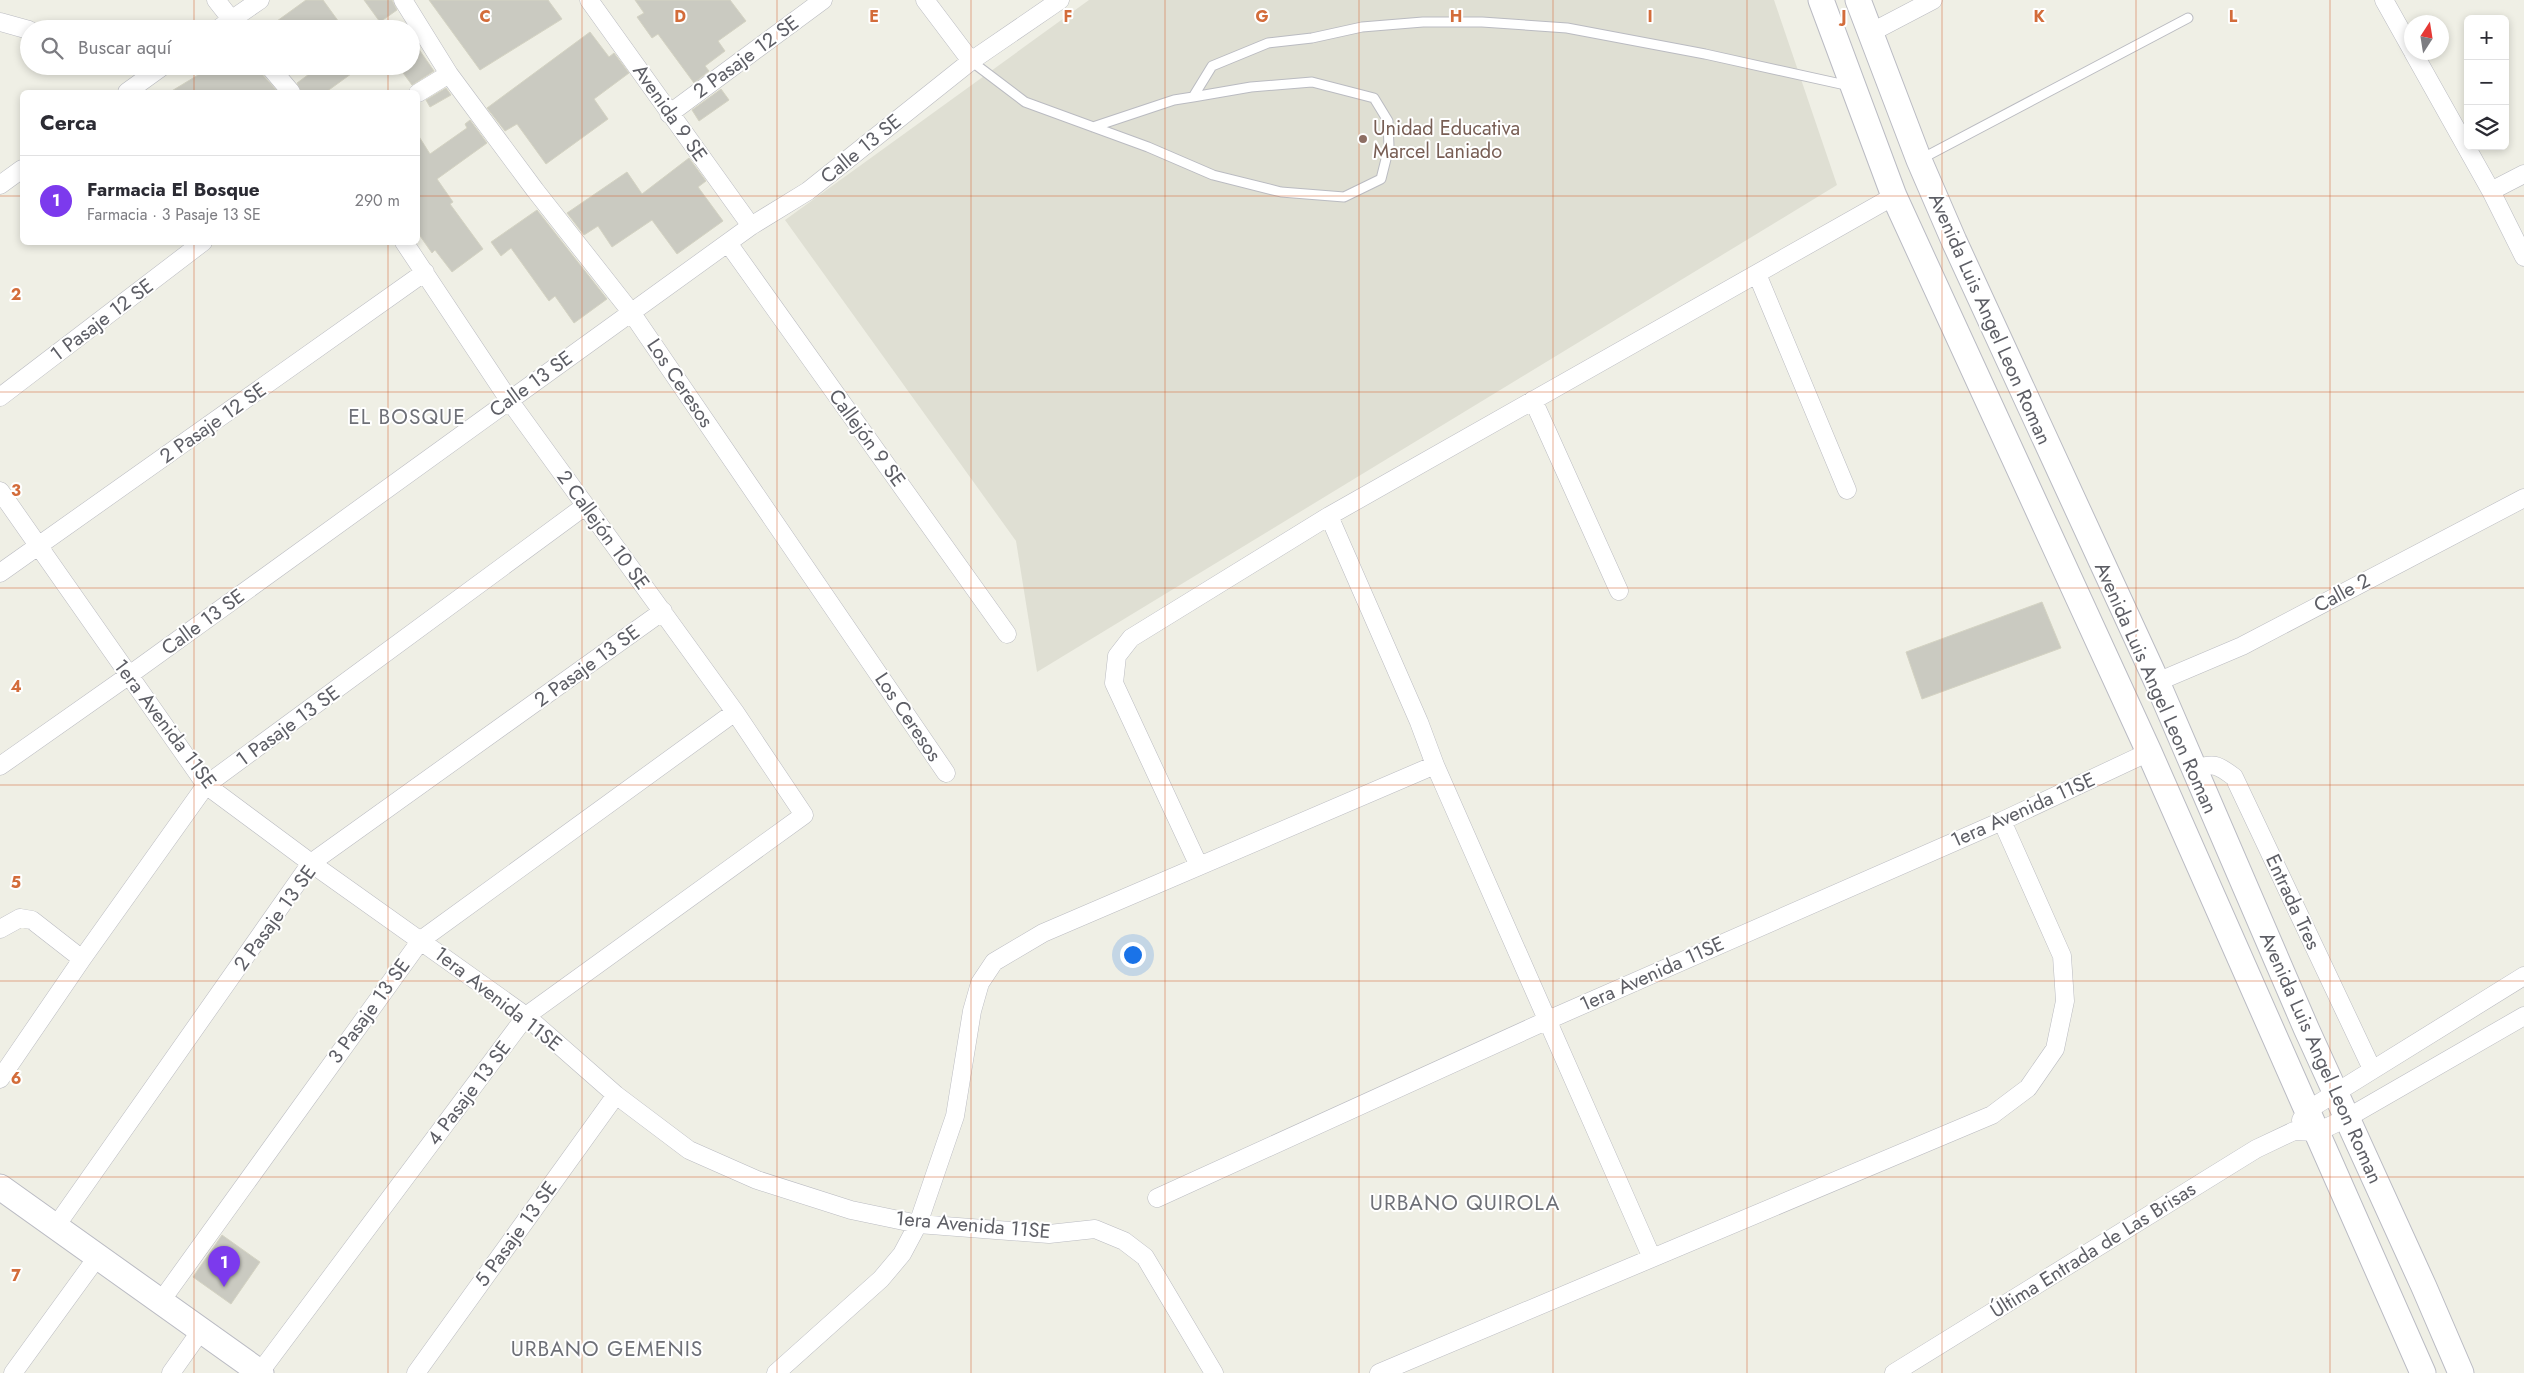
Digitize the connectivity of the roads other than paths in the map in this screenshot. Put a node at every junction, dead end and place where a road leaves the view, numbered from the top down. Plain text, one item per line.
1 (216, 0) edge
2 (260, 0) edge
3 (403, 0) edge
4 (823, 0) edge
5 (924, 0) edge
6 (1060, 0) edge
7 (1821, 0) edge
8 (1858, 0) edge
9 (1933, 0) edge
10 (2384, 0) edge
11 (593, 1) edge
12 (2188, 18) dead end
13 (226, 20) edge
14 (236, 20) edge
15 (416, 20) edge
16 (0, 22) edge
17 (420, 27) edge
18 (20, 28) edge
19 (1870, 33) junction
20 (2404, 36) edge
21 (971, 60) junction
22 (2417, 60) edge
23 (450, 74) junction
24 (150, 75) edge
25 (277, 75) edge
26 (1853, 86) junction
27 (130, 90) edge
28 (289, 90) edge
29 (420, 92) edge
30 (1193, 97) junction
31 (669, 114) junction
32 (1094, 126) junction
33 (1919, 160) junction
34 (20, 170) edge
35 (2524, 174) edge
36 (0, 185) edge
37 (2491, 191) junction
38 (1894, 196) junction
39 (751, 226) junction
40 (728, 243) junction
41 (200, 245) edge
42 (406, 245) edge
43 (2524, 257) edge
44 (425, 272) junction
45 (1757, 274) junction
46 (631, 312) junction
47 (0, 397) edge
48 (509, 400) junction
49 (1533, 400) junction
50 (1848, 490) dead end
51 (0, 491) edge
52 (2524, 498) edge
53 (585, 506) junction
54 (1329, 516) junction
55 (37, 547) junction
56 (0, 573) edge
57 (1619, 591) dead end
58 (663, 611) junction
59 (1007, 634) dead end
60 (128, 676) junction
61 (2157, 682) junction
62 (735, 712) junction
63 (2149, 752) junction
64 (1435, 765) junction
65 (0, 766) edge
66 (2193, 769) junction
67 (946, 773) dead end
68 (206, 785) junction
69 (804, 815) joint
70 (2002, 821) junction
71 (311, 863) junction
72 (1199, 866) junction
73 (0, 929) edge
74 (421, 940) junction
75 (82, 959) junction
76 (2524, 976) edge
77 (526, 1016) junction
78 (2524, 1016) edge
79 (1548, 1020) junction
80 (2372, 1069) junction
81 (0, 1079) edge
82 (2336, 1094) junction
83 (616, 1095) junction
84 (2347, 1118) junction
85 (2306, 1124) junction
86 (0, 1188) edge
87 (1157, 1198) dead end
88 (918, 1224) junction
89 (56, 1226) junction
90 (98, 1256) junction
91 (1652, 1258) junction
92 (162, 1301) junction
93 (202, 1329) junction
94 (260, 1372) edge
95 (13, 1373) edge
96 (171, 1373) edge
97 (416, 1373) edge
98 (776, 1373) edge
99 (1214, 1373) edge
100 (1379, 1373) edge
101 (1894, 1373) edge
102 (2423, 1373) edge
103 (2461, 1373) edge

1 - 13 street
2 - 14 street
3 - 15 street, Los Ceresos
4 - 31 street, 2 Pasaje 12 SE
5 - 21 street
6 - 21 street, Calle 13 SE
7 - 26 main road, Avenida Luis Angel Leon Roman
8 - 19 main road, Avenida Luis Angel Leon Roman
9 - 19 street
10 - 20 street
11 - 31 street, Avenida 9 SE
12 - 33 lane
16 - 18 street
17 - 23 street, Los Ceresos
19 - 33 main road, Avenida Luis Angel Leon Roman
21 - 32 lane
21 - 39 street, Calle 13 SE
22 - 37 street
23 - 29 street
23 - 46 street, Los Ceresos
24 - 27 street
25 - 28 street
26 - 30 lane
26 - 38 main road, Avenida Luis Angel Leon Roman
30 - 32 lane
30 - 32 lane
31 - 39 street, Avenida 9 SE
33 - 61 main road, Avenida Luis Angel Leon Roman
34 - 36 street
35 - 37 street
37 - 43 street
38 - 45 street
38 - 63 main road, Avenida Luis Angel Leon Roman
39 - 40 street, Calle 13 SE
40 - 46 street, Calle 13 SE
40 - 59 street, Callejón 9 SE
41 - 47 street, 1 Pasaje 12 SE
42 - 44 street, 2 Callejón 10 SE
44 - 48 street, 2 Callejón 10 SE
44 - 55 street, 2 Pasaje 12 SE
45 - 49 street
45 - 50 street
46 - 48 street, Calle 13 SE
46 - 67 street, Los Ceresos
48 - 53 street, 2 Callejón 10 SE
48 - 60 street, Calle 13 SE
49 - 54 street
49 - 57 street
51 - 55 street, 1era Avenida 11SE
52 - 61 street, Calle 2
53 - 58 street, 2 Callejón 10 SE
53 - 68 street, 1 Pasaje 13 SE
54 - 64 street
54 - 72 street
55 - 56 street, 2 Pasaje 12 SE
55 - 60 street, 1era Avenida 11SE
58 - 62 street, 2 Callejón 10 SE
58 - 71 street, 2 Pasaje 13 SE
60 - 65 street, Calle 13 SE
60 - 68 street, 1era Avenida 11SE
61 - 66 main road, Avenida Luis Angel Leon Roman
62 - 69 street, 2 Callejón 10 SE
62 - 74 street, 3 Pasaje 13 SE
63 - 70 street, 1era Avenida 11SE
63 - 85 main road, Avenida Luis Angel Leon Roman
64 - 72 street
64 - 79 street
66 - 80 street, Entrada Tres
66 - 82 main road, Avenida Luis Angel Leon Roman
68 - 71 street, 1era Avenida 11SE
68 - 75 street, 1 Pasaje 13 SE
69 - 77 street, 4 Pasaje 13 SE
70 - 79 street, 1era Avenida 11SE
70 - 91 street
71 - 74 street, 1era Avenida 11SE
71 - 89 street, 2 Pasaje 13 SE
72 - 88 street
73 - 75 street
74 - 77 street, 1era Avenida 11SE
74 - 92 street, 3 Pasaje 13 SE
75 - 81 street, 1 Pasaje 13 SE
76 - 80 street, Última Entrada de Las Brisas
77 - 83 street, 1era Avenida 11SE
77 - 94 street, 4 Pasaje 13 SE
78 - 84 street, Última Entrada de Las Brisas
79 - 87 street, 1era Avenida 11SE
79 - 91 street
80 - 82 street, Última Entrada de Las Brisas
82 - 84 main road, Avenida Luis Angel Leon Roman
82 - 85 street, Última Entrada de Las Brisas
83 - 88 street, 1era Avenida 11SE
83 - 97 street, 5 Pasaje 13 SE
84 - 85 street, Última Entrada de Las Brisas
84 - 103 main road, Avenida Luis Angel Leon Roman
85 - 101 street, Última Entrada de Las Brisas
85 - 102 main road, Avenida Luis Angel Leon Roman
86 - 89 main road
88 - 98 street
88 - 99 street, 1era Avenida 11SE
89 - 90 main road
90 - 92 main road
90 - 95 street
91 - 100 street
92 - 93 main road
93 - 94 main road
93 - 96 street

